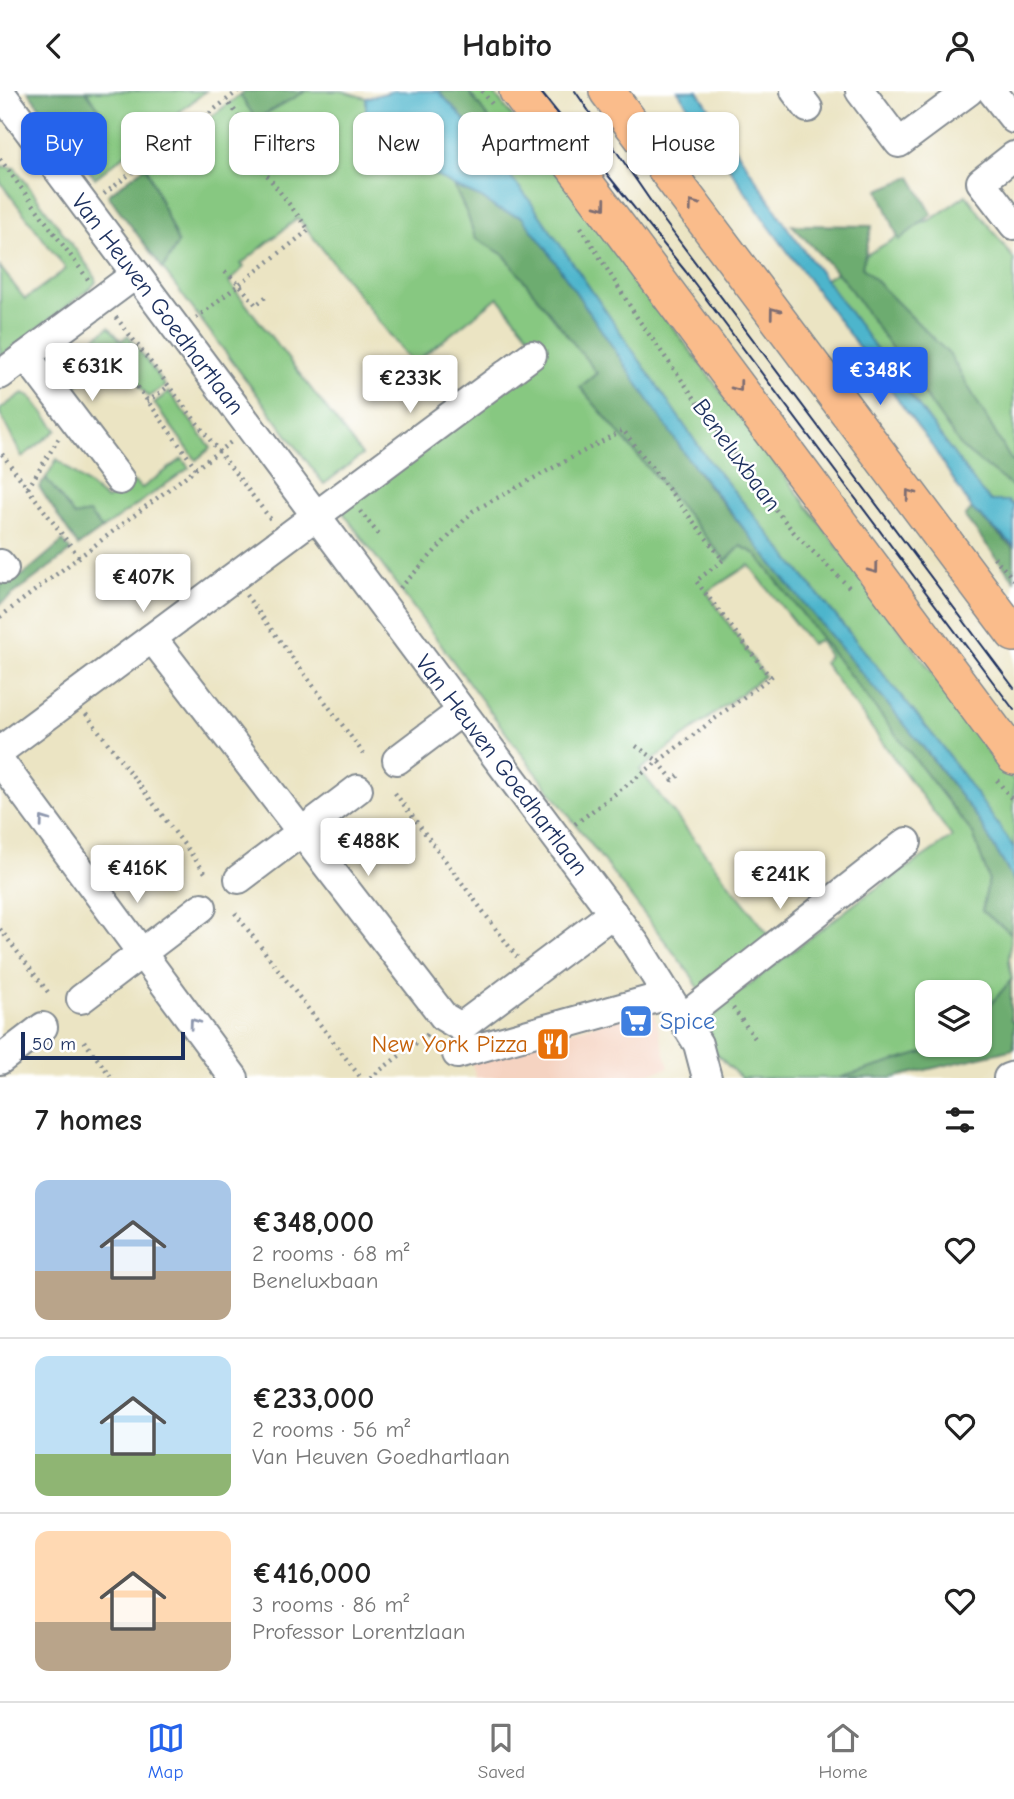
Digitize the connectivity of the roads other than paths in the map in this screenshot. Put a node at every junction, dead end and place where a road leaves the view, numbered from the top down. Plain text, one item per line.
1 (607, 91) edge
2 (860, 91) edge
3 (969, 91) edge
4 (0, 92) edge
5 (937, 100) edge
6 (508, 102) edge
7 (1014, 156) edge
8 (1014, 225) edge
9 (136, 274) junction
10 (532, 355) dead end
11 (26, 356) junction
12 (0, 375) edge
13 (120, 480) dead end
14 (316, 516) junction
15 (1014, 634) edge
16 (152, 638) junction
17 (462, 711) junction
18 (0, 751) edge
19 (397, 760) dead end
20 (0, 761) edge
21 (1002, 764) edge
22 (358, 789) dead end
23 (302, 832) junction
24 (907, 842) dead end
25 (239, 879) dead end
26 (202, 907) dead end
27 (613, 913) junction
28 (142, 953) junction
29 (80, 999) dead end
30 (676, 1006) junction
31 (43, 1027) dead end
32 (457, 1054) dead end
33 (0, 1060) edge
34 (709, 1076) edge
35 (1014, 1076) edge
36 (234, 1078) edge
37 (1008, 1078) edge

15 -> 1 main road
2 - 5 street
3 - 5 street
4 - 9 street, Van Heuven Goedhartlaan
6 -> 21 main road, Beneluxbaan
7 - 8 street
9 - 11 street
9 - 14 street, Van Heuven Goedhartlaan
10 - 14 street
11 - 12 street
11 - 13 street
14 - 16 street
14 - 17 street, Van Heuven Goedhartlaan
16 - 18 street
16 - 23 street
17 - 19 street
17 - 27 street, Van Heuven Goedhartlaan
28 -> 20 street
22 - 23 street
23 - 25 street
23 - 27 street
24 - 30 street
26 - 28 street
27 - 30 street, Van Heuven Goedhartlaan
28 - 29 street
36 -> 28 street
30 - 32 street
30 - 34 street, Van Heuven Goedhartlaan
31 - 33 street
35 - 37 street

